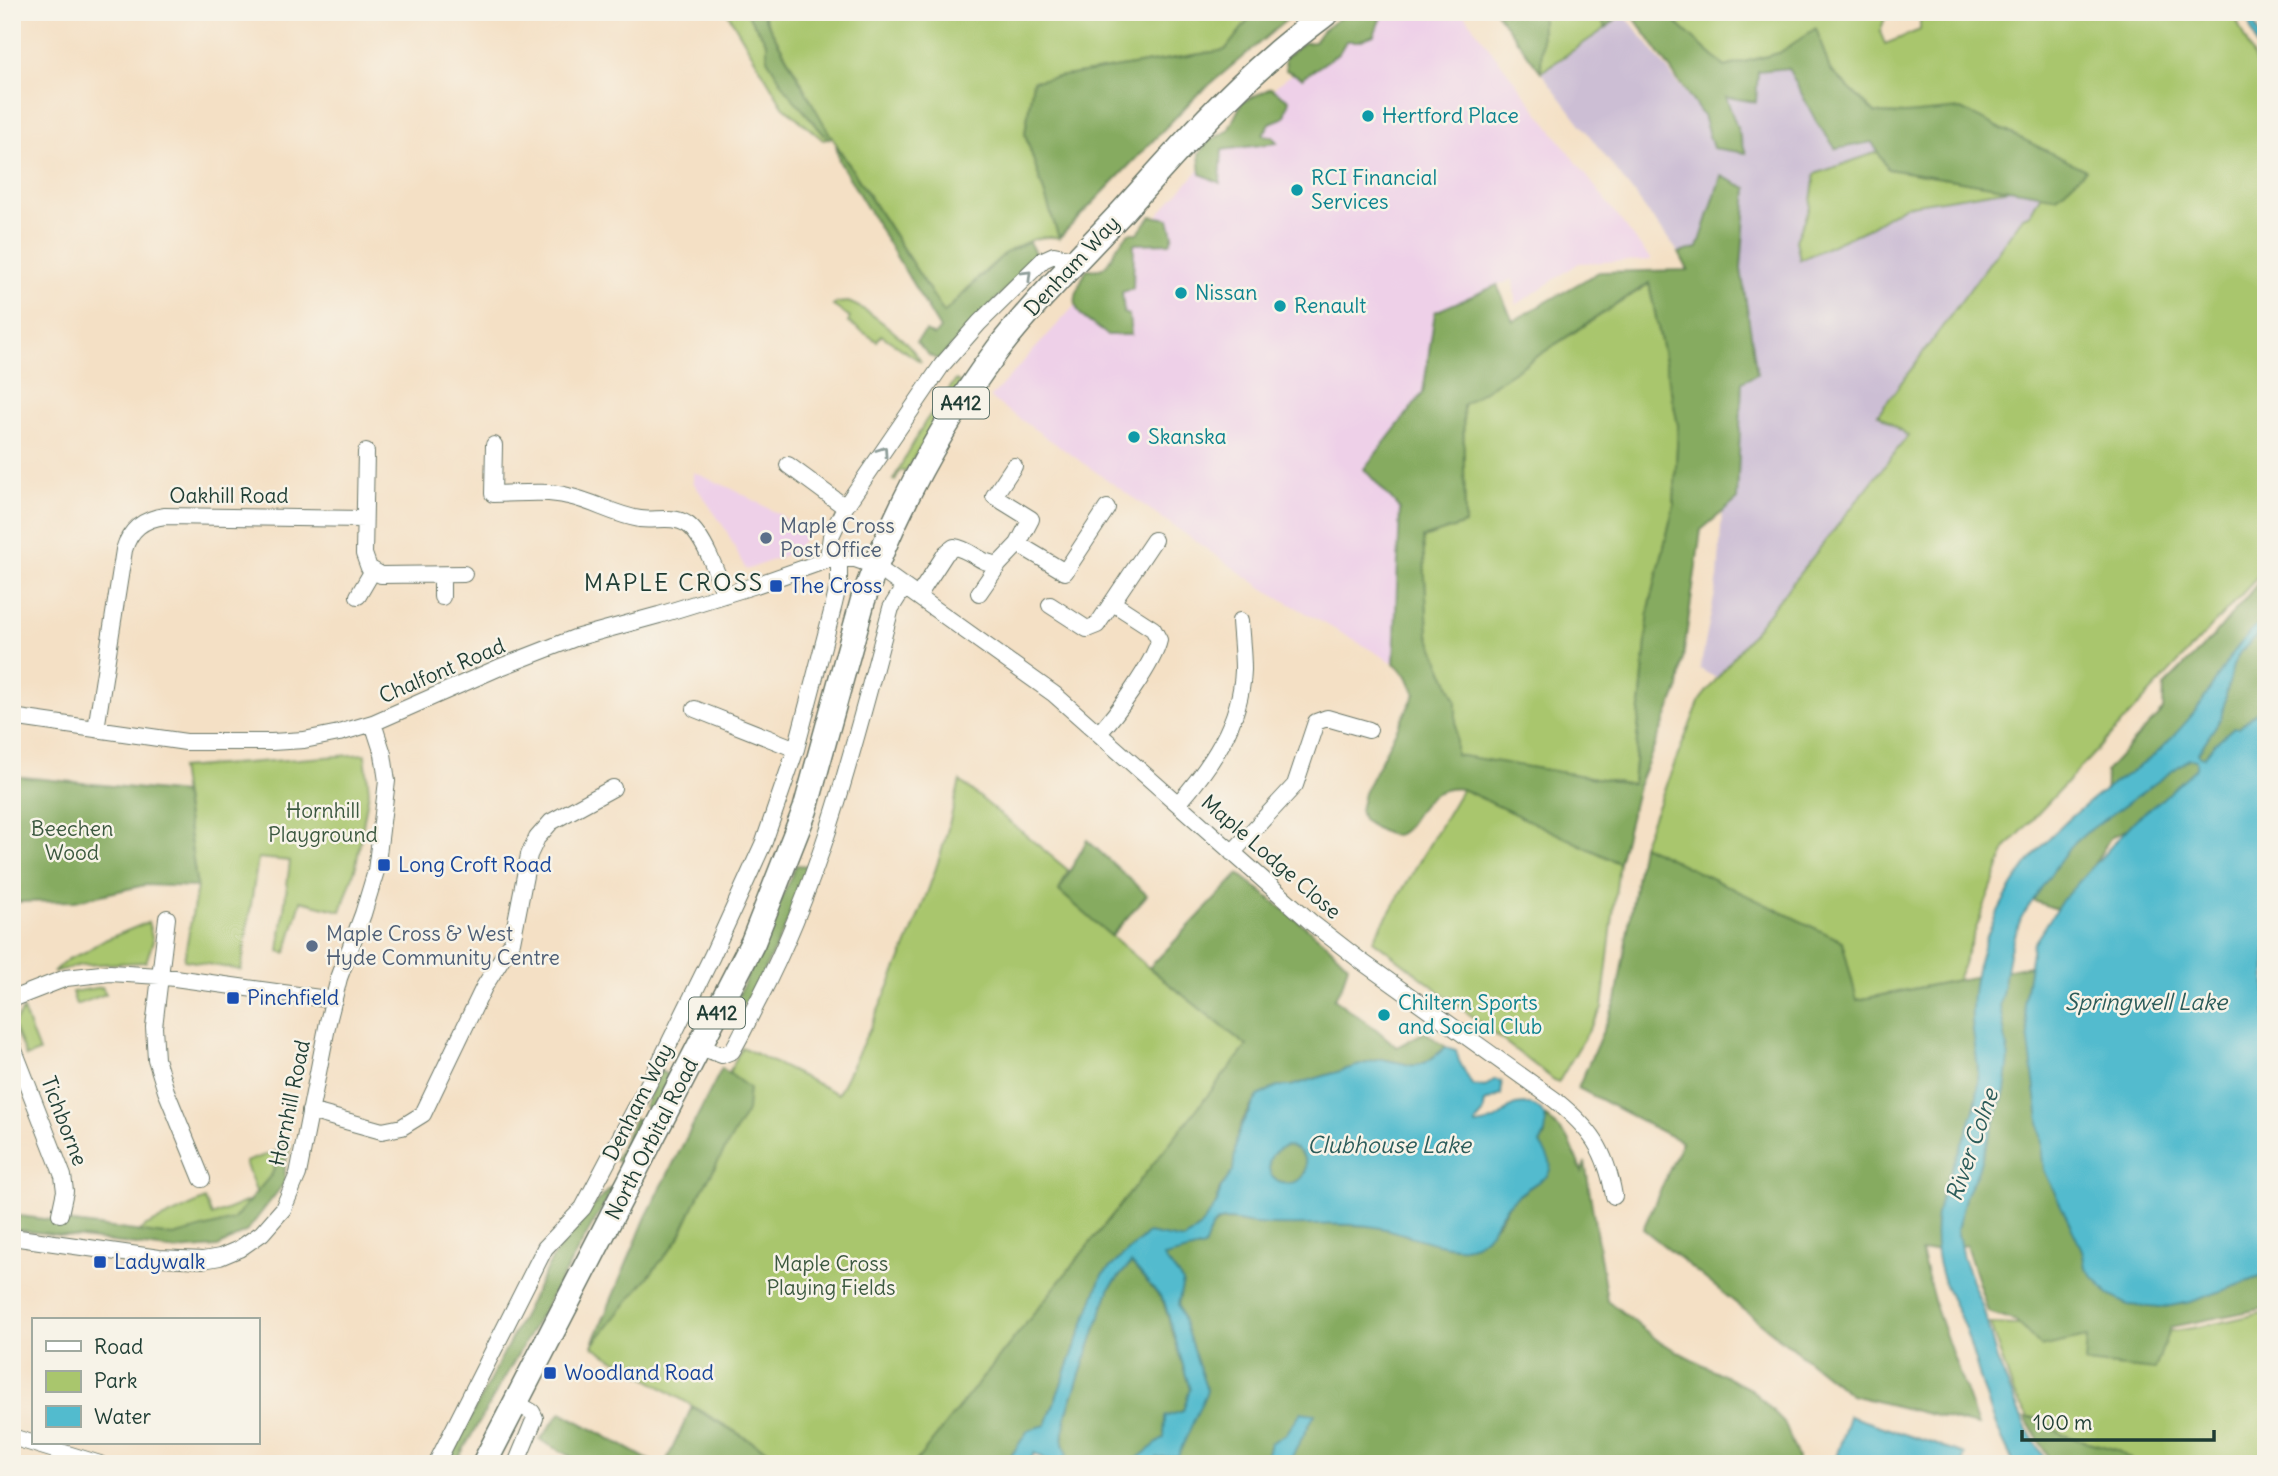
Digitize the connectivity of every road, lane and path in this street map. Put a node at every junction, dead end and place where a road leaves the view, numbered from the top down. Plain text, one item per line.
1 (1328, 12) edge
2 (1078, 260) junction
3 (494, 445) dead end
4 (366, 452) dead end
5 (788, 465) dead end
6 (1014, 466) dead end
7 (845, 507) junction
8 (1107, 508) dead end
9 (364, 519) junction
10 (1154, 540) dead end
11 (1018, 544) junction
12 (834, 558) junction
13 (999, 564) junction
14 (875, 566) junction
15 (372, 572) junction
16 (464, 574) dead end
17 (442, 575) junction
18 (911, 591) junction
19 (979, 593) dead end
20 (724, 595) junction
21 (358, 596) dead end
22 (442, 597) dead end
23 (1113, 603) junction
24 (1050, 605) dead end
25 (1240, 621) dead end
26 (695, 709) dead end
27 (12, 717) edge
28 (373, 723) junction
29 (96, 729) junction
30 (1369, 730) dead end
31 (1099, 733) junction
32 (796, 749) junction
33 (613, 788) dead end
34 (1178, 804) junction
35 (1232, 853) junction
36 (167, 918) dead end
37 (160, 976) junction
38 (12, 999) edge
39 (334, 1000) junction
40 (12, 1045) edge
41 (700, 1047) junction
42 (660, 1062) junction
43 (685, 1075) junction
44 (310, 1111) junction
45 (202, 1179) dead end
46 (1614, 1196) dead end
47 (60, 1214) dead end
48 (12, 1237) edge
49 (516, 1403) junction
50 (12, 1437) edge
51 (32, 1443) edge
52 (35, 1444) edge
53 (100, 1464) edge
54 (436, 1464) edge
55 (484, 1464) edge
56 (516, 1464) edge

1 - 2 main road, Denham Way / A412
7 -> 2 street, Denham Way
2 - 14 main road, Denham Way / A412
3 - 20 street
4 - 9 street
5 - 7 street
6 - 11 street
7 - 12 street, Denham Way
8 - 11 street
9 - 15 street
9 - 29 street, Oakhill Road
10 - 23 street
11 - 13 street
12 - 14 street
12 - 20 street, Chalfont Road
12 - 32 street, Denham Way
13 - 18 street
13 - 19 street
14 - 18 street, Maple Lodge Close
14 - 41 main road, North Orbital Road / A412
15 - 17 street
15 - 21 street
16 - 17 street
17 - 22 street
18 - 31 street, Maple Lodge Close
18 - 41 street, Denham Way
20 - 28 street, Chalfont Road
23 - 24 street
23 - 31 street
25 - 34 street
26 - 32 street
27 - 29 street, Chalfont Road
28 - 29 street, Chalfont Road
28 - 39 street, Hornhill Road
30 - 35 street
31 - 34 street, Maple Lodge Close
32 - 42 street, Denham Way
33 - 44 street
34 - 35 street, Maple Lodge Close
35 - 46 street, Maple Lodge Close
36 - 37 street
37 - 38 street
37 - 39 street
37 - 45 street
39 - 44 street, Hornhill Road
40 - 47 street, Tichborne
41 - 43 main road, North Orbital Road / A412
42 - 43 street
42 - 54 street, Denham Way
43 - 49 main road, North Orbital Road / A412
44 - 48 street, Hornhill Road
49 - 55 main road, North Orbital Road / A412
49 - 56 street
50 - 51 street
52 - 53 street

